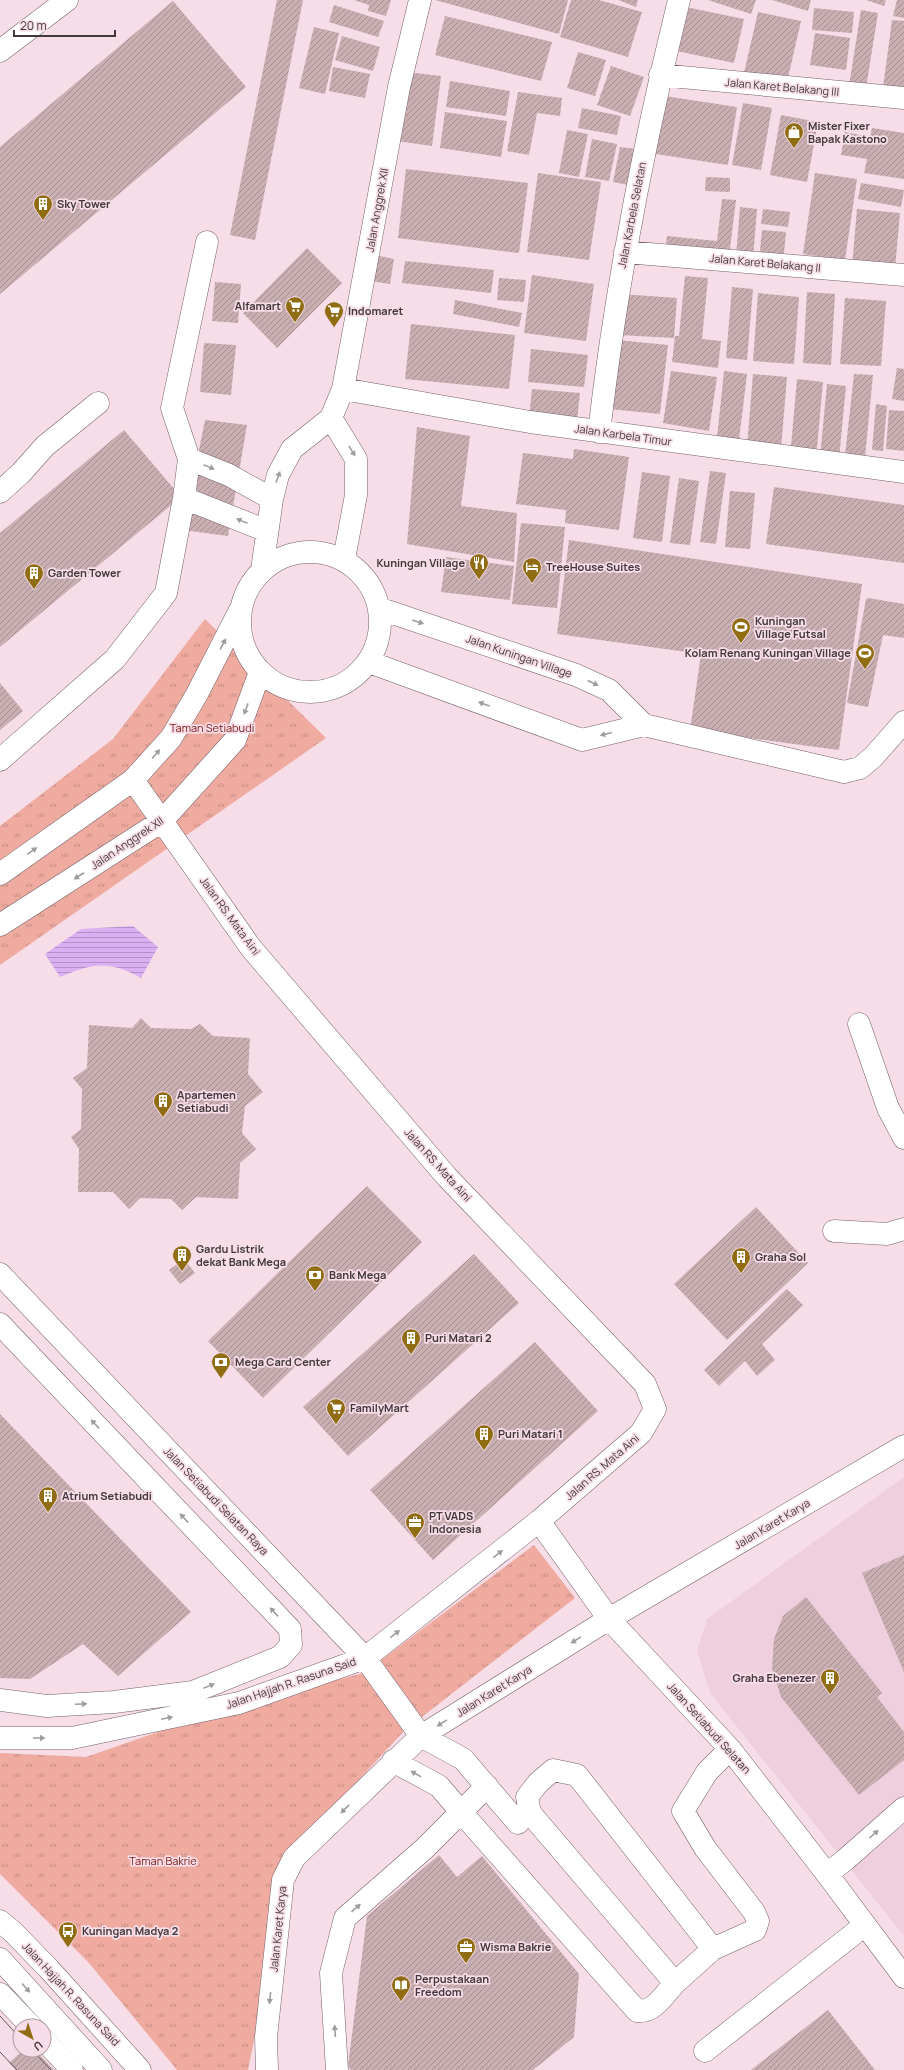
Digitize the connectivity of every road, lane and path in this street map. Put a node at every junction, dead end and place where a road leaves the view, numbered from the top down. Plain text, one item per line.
1 (67, 0) edge
2 (420, 0) edge
3 (679, 0) edge
4 (0, 51) edge
5 (660, 75) junction
6 (904, 98) edge
7 (207, 242) dead end
8 (625, 252) junction
9 (904, 275) edge
10 (344, 389) junction
11 (98, 403) dead end
12 (331, 418) junction
13 (599, 432) junction
14 (189, 459) junction
15 (904, 472) edge
16 (0, 492) edge
17 (184, 498) junction
18 (272, 499) junction
19 (267, 532) junction
20 (344, 558) junction
21 (262, 570) junction
22 (241, 609) junction
23 (381, 609) junction
24 (369, 662) junction
25 (260, 672) junction
26 (904, 722) edge
27 (644, 724) junction
28 (0, 760) edge
29 (133, 780) junction
30 (162, 821) junction
31 (0, 874) edge
32 (0, 925) edge
33 (860, 1024) dead end
34 (904, 1138) edge
35 (904, 1229) edge
36 (834, 1231) dead end
37 (0, 1274) edge
38 (0, 1324) edge
39 (904, 1446) edge
40 (539, 1521) junction
41 (609, 1619) junction
42 (365, 1658) junction
43 (0, 1700) edge
44 (421, 1736) junction
45 (0, 1738) edge
46 (730, 1749) junction
47 (393, 1761) junction
48 (487, 1786) junction
49 (904, 1808) edge
50 (461, 1812) junction
51 (524, 1818) junction
52 (492, 1847) junction
53 (827, 1874) junction
54 (0, 1921) edge
55 (865, 1925) junction
56 (714, 1949) junction
57 (0, 1959) edge
58 (904, 1978) edge
59 (675, 1983) junction
60 (0, 1994) edge
61 (23, 2018) edge
62 (52, 2049) edge
63 (705, 2052) dead end
64 (72, 2070) edge
65 (102, 2070) edge
66 (140, 2070) edge
67 (267, 2070) edge
68 (337, 2070) edge

1 - 4 street
2 - 10 street, Jalan Anggrek XII
3 - 5 street, Jalan Karbela Selatan
5 - 6 street, Jalan Karet Belakang III
5 - 8 street, Jalan Karbela Selatan
7 - 14 street
8 - 9 street, Jalan Karet Belakang II
8 - 13 street, Jalan Karbela Selatan
10 - 12 street, Jalan Anggrek XII
10 - 13 street, Jalan Karbela Timur
11 - 16 street
18 -> 12 street, Jalan Anggrek XII
12 -> 20 street
13 - 15 street, Jalan Karbela Timur
14 - 17 street
14 -> 18 street
19 -> 17 street
17 - 28 street
18 - 19 street, Jalan Anggrek XII
19 - 21 street, Jalan Anggrek XII
20 - 21 street
20 - 23 street
21 - 22 street
22 - 25 street
29 -> 22 street
23 - 24 street
23 -> 27 street, Jalan Kuningan Village
24 - 25 street
27 -> 24 street
25 -> 30 street, Jalan Anggrek XII
26 - 27 street
29 - 30 street, Jalan RS. Mata Aini
31 -> 29 street
30 -> 32 street, Jalan Anggrek XII
30 - 40 street, Jalan RS. Mata Aini
33 - 34 street
35 - 36 street
37 - 42 street, Jalan Setiabudi Selatan Raya
43 -> 38 street
39 - 41 street, Jalan Karet Karya
40 - 41 street, Jalan Setiabudi Selatan
42 -> 40 street, Jalan Hajjah R. Rasuna Said
41 -> 44 street, Jalan Karet Karya
41 - 46 street, Jalan Setiabudi Selatan
42 - 44 street, Jalan Setiabudi Selatan Raya
45 -> 42 street, Jalan Hajjah R. Rasuna Said
44 - 47 street, Jalan Karet Karya
44 - 48 street
46 - 53 street, Jalan Setiabudi Selatan
46 - 56 street
50 -> 47 street
47 -> 67 street, Jalan Karet Karya
48 - 50 street
48 - 51 street
53 -> 49 street
50 - 52 street
68 -> 50 street
51 - 52 street
51 - 56 street
51 - 59 street
52 - 59 street
53 - 55 street, Jalan Setiabudi Selatan
54 - 66 street, Jalan Hajjah R. Rasuna Said
55 - 58 street, Jalan Setiabudi Selatan
55 - 63 street
56 - 59 street
57 -> 65 street
60 - 61 street
62 - 64 street

